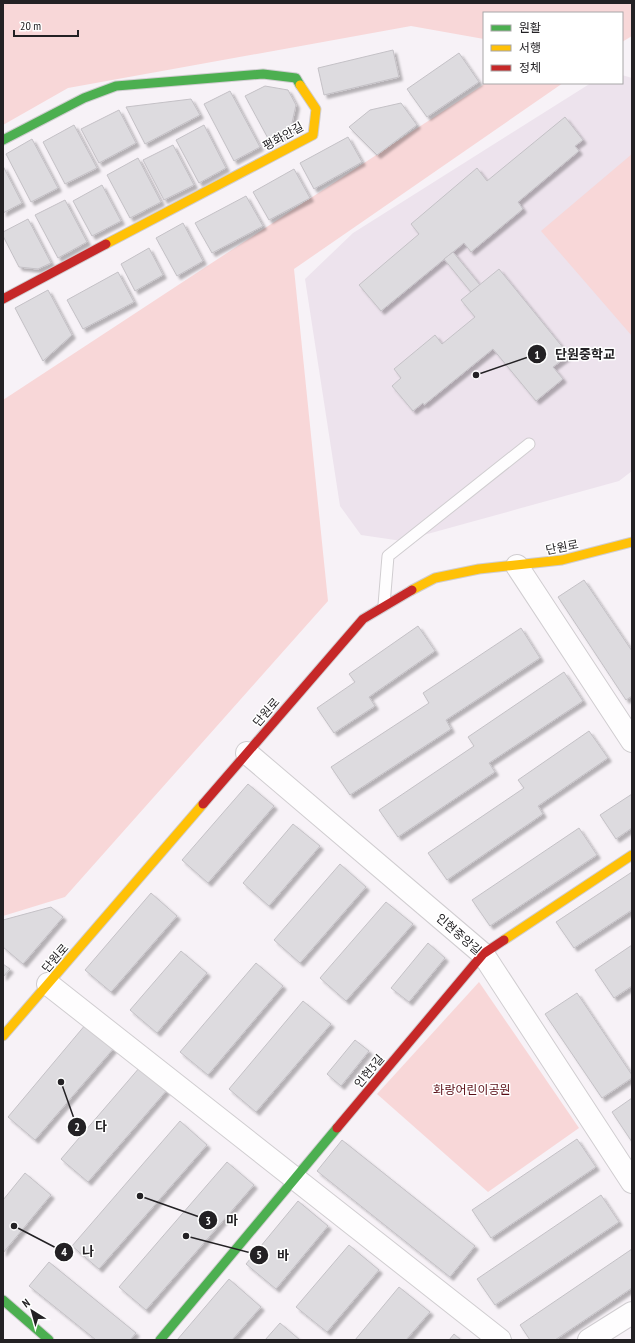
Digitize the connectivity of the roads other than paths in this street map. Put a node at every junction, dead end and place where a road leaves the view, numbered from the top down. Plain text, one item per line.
1 (3, 140) edge
2 (3, 299) edge
3 (529, 444) dead end
4 (632, 542) edge
5 (517, 566) junction
6 (384, 605) junction
7 (632, 741) edge
8 (247, 753) junction
9 (632, 855) edge
10 (483, 954) junction
11 (48, 984) junction
12 (3, 1036) edge
13 (295, 1178) junction
14 (632, 1182) edge
15 (3, 1300) edge
16 (632, 1313) edge
17 (49, 1340) edge
18 (160, 1340) edge
19 (500, 1340) edge
20 (589, 1340) edge

1 - 2 street, 평화안길
3 - 6 lane
4 - 5 street, 단원로
5 - 6 street, 단원로
5 - 7 street
6 - 8 street, 단원로
8 - 10 street, 인현중앙길
8 - 11 street, 단원로
9 - 10 street, 인현3길
10 - 13 street, 인현3길
10 - 14 street, 인현중앙길
11 - 12 street, 단원로
11 - 13 street
13 - 18 street, 인현3길
13 - 19 street
15 - 17 street
16 - 20 street

